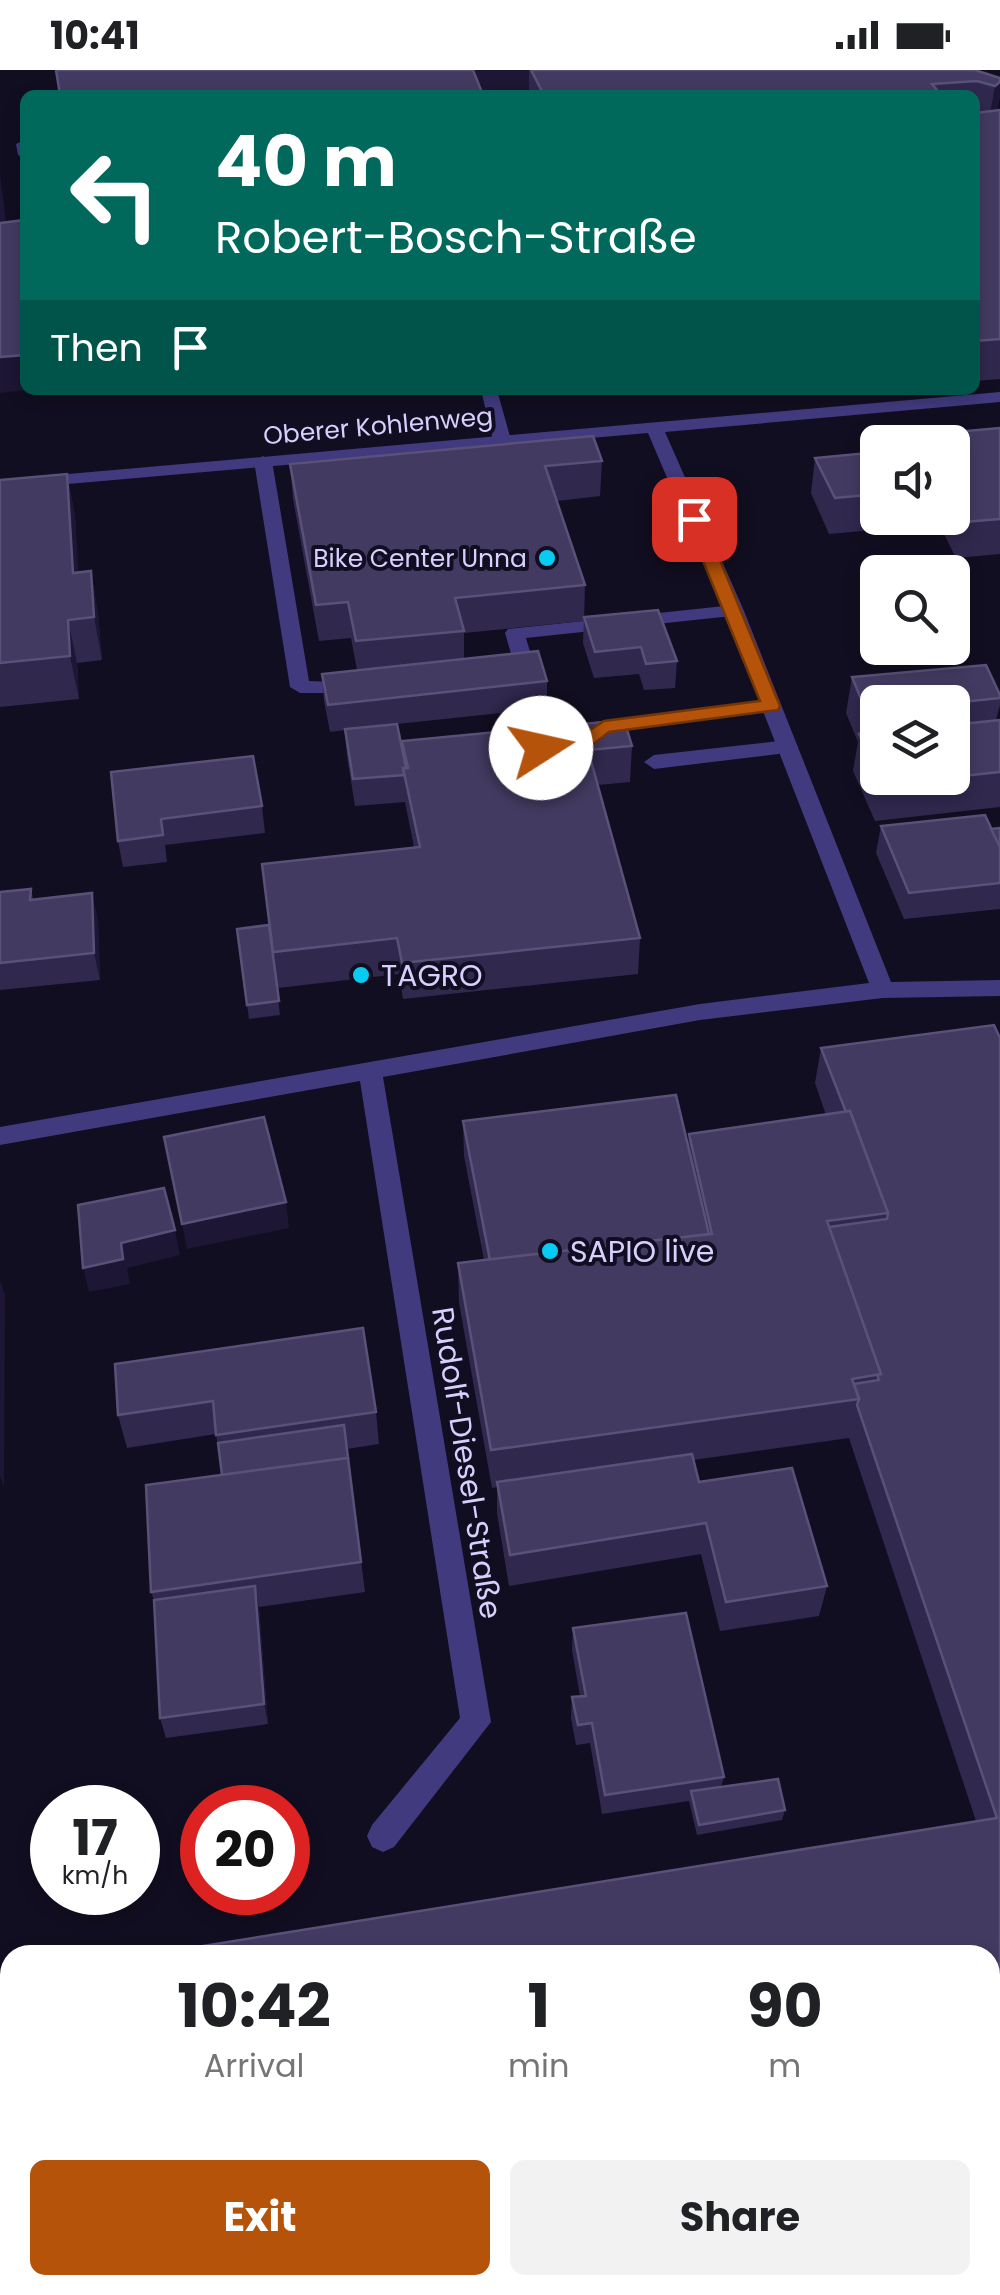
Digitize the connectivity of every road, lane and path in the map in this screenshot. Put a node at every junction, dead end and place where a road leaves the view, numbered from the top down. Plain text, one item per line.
1 (491, 395) edge
2 (1000, 397) edge
3 (654, 427) junction
4 (502, 440) junction
5 (263, 461) junction
6 (0, 485) edge
7 (734, 611) junction
8 (488, 676) edge
9 (375, 687) edge
10 (771, 706) junction
11 (570, 744) edge
12 (788, 747) junction
13 (654, 762) dead end
14 (1000, 988) edge
15 (883, 990) junction
16 (370, 1068) junction
17 (0, 1136) edge
18 (383, 1836) dead end

1 - 4 street
2 - 3 street, Oberer Kohlenweg
3 - 4 street, Oberer Kohlenweg
3 - 7 street
4 - 5 street, Oberer Kohlenweg
5 - 6 street, Oberer Kohlenweg
5 - 9 street
7 - 8 street
7 - 10 street
10 - 11 street
10 - 12 street
12 - 13 street
12 - 15 street
14 - 15 street
15 - 16 street
16 - 17 street
16 - 18 street, Rudolf-Diesel-Straße

